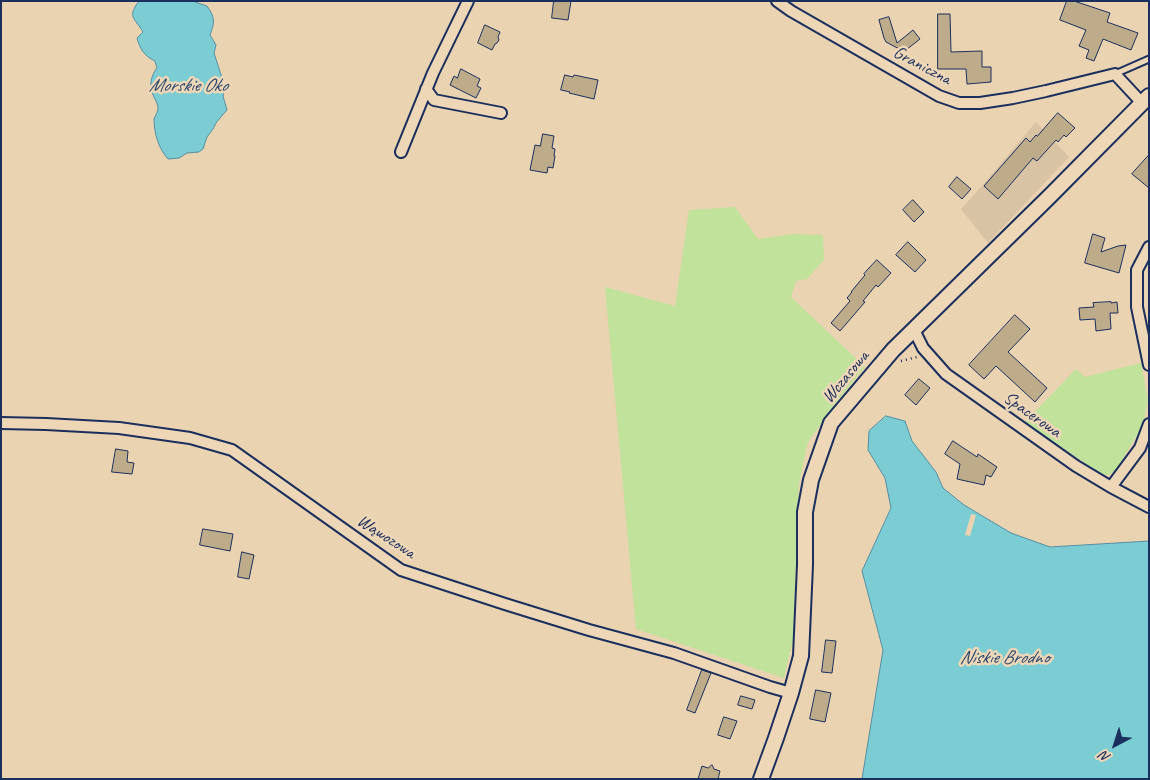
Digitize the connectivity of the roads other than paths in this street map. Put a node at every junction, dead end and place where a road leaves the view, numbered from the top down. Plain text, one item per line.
1 (468, 1) edge
2 (778, 1) edge
3 (1149, 59) edge
4 (1115, 74) junction
5 (426, 89) junction
6 (1145, 99) edge
7 (500, 113) dead end
8 (401, 152) dead end
9 (1149, 247) edge
10 (914, 330) junction
11 (1149, 365) edge
12 (1, 423) edge
13 (1149, 424) edge
14 (1111, 487) junction
15 (1149, 507) edge
16 (791, 693) junction
17 (761, 779) edge

1 - 5 street
2 - 4 street, Graniczna
3 - 4 lane
4 - 6 street
5 - 7 street
5 - 8 street
6 - 10 street, Wczasowa
9 - 11 street
10 - 14 street, Spacerowa
10 - 16 street, Wczasowa
12 - 16 street, Wąwozowa
13 - 14 street
14 - 15 street, Spacerowa
16 - 17 street, Wczasowa

